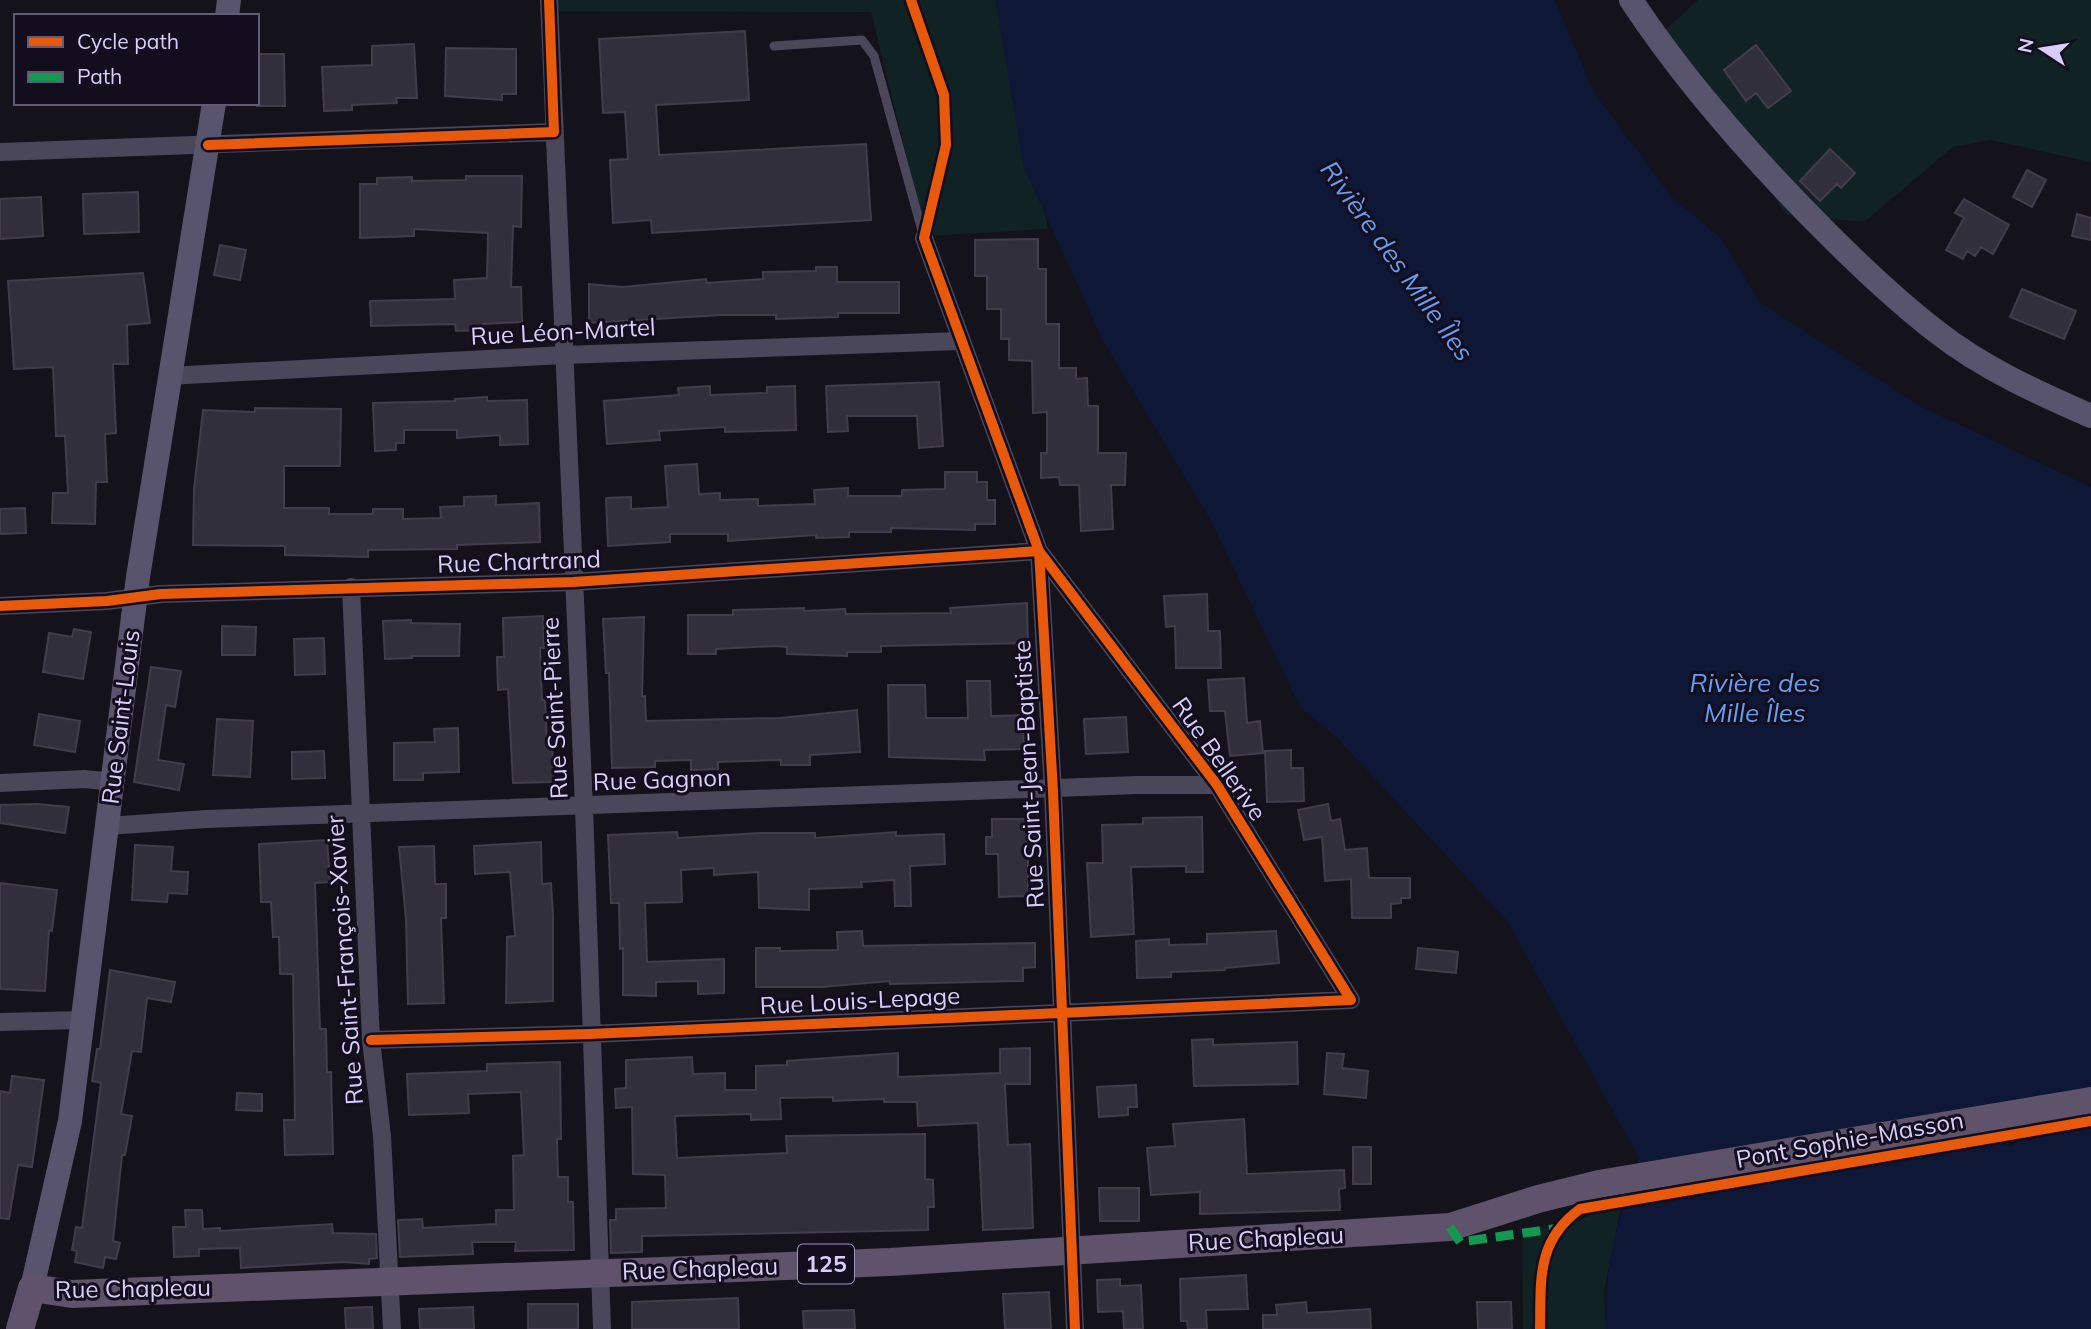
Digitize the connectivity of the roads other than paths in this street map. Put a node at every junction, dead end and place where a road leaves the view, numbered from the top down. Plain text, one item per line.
1 (549, 0) edge
2 (1631, 0) edge
3 (774, 46) dead end
4 (214, 105) edge
5 (554, 132) junction
6 (208, 145) junction
7 (0, 152) edge
8 (924, 238) joint
9 (960, 341) junction
10 (565, 355) junction
11 (168, 376) junction
12 (2091, 416) edge
13 (1039, 551) junction
14 (573, 582) junction
15 (351, 587) junction
16 (136, 598) junction
17 (0, 606) edge
18 (114, 782) junction
19 (0, 783) edge
20 (1217, 785) junction
21 (1053, 790) junction
22 (584, 807) junction
23 (360, 814) junction
24 (108, 826) junction
25 (1351, 1000) joint
26 (1061, 1013) junction
27 (84, 1020) junction
28 (0, 1022) edge
29 (590, 1034) junction
30 (371, 1040) junction
31 (2091, 1101) edge
32 (1613, 1181) joint
33 (1069, 1249) junction
34 (598, 1273) junction
35 (389, 1280) junction
36 (32, 1288) junction
37 (20, 1329) edge
38 (392, 1329) edge
39 (602, 1329) edge
40 (1075, 1329) edge

1 - 5 street, Rue Saint-Pierre
2 - 12 main road
3 - 8 lane
4 - 6 main road, Rue Saint-Louis
5 - 6 street
5 - 10 street, Rue Saint-Pierre
6 - 7 street
6 - 11 main road, Rue Saint-Louis
8 - 9 street, Rue Saint-Jean-Baptiste
9 - 10 street, Rue Léon-Martel
9 - 13 street, Rue Saint-Jean-Baptiste
10 - 11 street, Rue Léon-Martel
10 - 14 street, Rue Saint-Pierre
11 - 16 main road, Rue Saint-Louis
13 - 14 street, Rue Chartrand
13 - 20 street, Rue Bellerive
13 - 21 street, Rue Saint-Jean-Baptiste
14 - 15 street, Rue Chartrand
14 - 22 street, Rue Saint-Pierre
15 - 16 street, Rue Chartrand
15 - 23 street, Rue Saint-François-Xavier
16 - 17 street, Rue Chartrand
16 - 18 main road, Rue Saint-Louis
18 - 19 street
18 - 24 main road, Rue Saint-Louis
20 - 21 street, Rue Gagnon
20 - 25 street, Rue Bellerive
21 - 22 street, Rue Gagnon
21 - 26 street, Rue Saint-Jean-Baptiste
22 - 23 street, Rue Gagnon
22 - 29 street, Rue Saint-Pierre
23 - 24 street, Rue Gagnon
23 - 30 street, Rue Saint-François-Xavier
24 - 27 main road, Rue Saint-Louis
25 - 26 street, Rue Louis-Lepage
26 - 29 street, Rue Louis-Lepage
26 - 33 street, Rue Saint-Jean-Baptiste
27 - 28 street
27 - 36 main road, Rue Saint-Louis
29 - 30 street, Rue Louis-Lepage
29 - 34 street, Rue Saint-Pierre
30 - 35 street, Rue Saint-François-Xavier
31 - 32 main road, Pont Sophie-Masson / 125
32 - 33 main road, Rue Chapleau / 125
33 - 34 main road, Rue Chapleau / 125
33 - 40 street, Rue Saint-Jean-Baptiste
34 - 35 main road, Rue Chapleau / 125
34 - 39 street, Rue Saint-Pierre
35 - 36 main road, Rue Chapleau / 125
35 - 38 street, Rue Saint-François-Xavier
36 - 37 main road, Rue Saint-Louis

